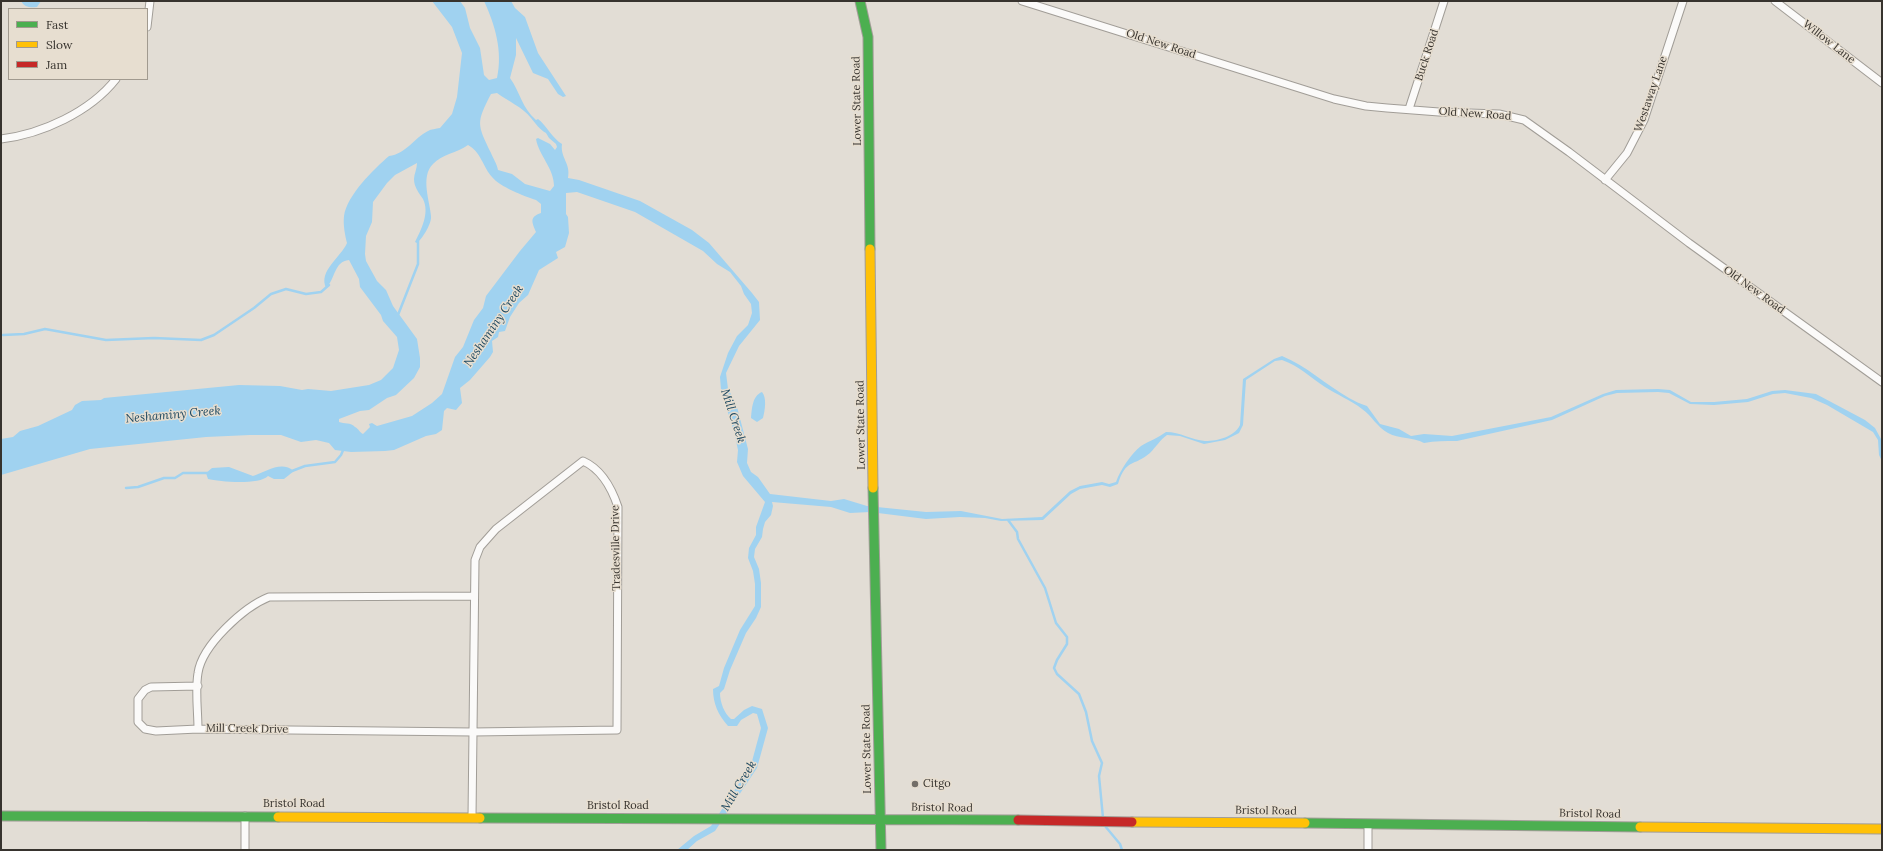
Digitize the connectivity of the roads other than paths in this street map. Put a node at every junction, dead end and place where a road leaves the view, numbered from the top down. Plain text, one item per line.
1 (150, 1) edge
2 (860, 1) edge
3 (1022, 1) edge
4 (1444, 1) edge
5 (1683, 1) edge
6 (1775, 1) edge
7 (148, 18) edge
8 (115, 80) edge
9 (1882, 83) edge
10 (1409, 109) junction
11 (1, 139) edge
12 (1605, 180) junction
13 (1882, 382) edge
14 (474, 596) junction
15 (198, 686) junction
16 (198, 729) junction
17 (473, 732) junction
18 (1, 816) edge
19 (245, 816) junction
20 (472, 817) junction
21 (880, 819) junction
22 (1368, 824) junction
23 (1882, 829) edge
24 (245, 850) edge
25 (881, 850) edge
26 (1368, 850) edge

1 - 7 street
2 - 21 main road, Lower State Road
3 - 10 street, Old New Road
4 - 10 street, Buck Road
5 - 12 street, Westaway Lane
6 - 9 street, Willow Lane
8 - 11 street
10 - 12 street, Old New Road
12 - 13 street, Old New Road
14 - 15 street, Mill Creek Drive
14 - 17 street, Tradesville Drive
14 - 17 street, Tradesville Drive
15 - 16 street, Mill Creek Drive
15 - 16 street
16 - 17 street, Mill Creek Drive
17 - 20 street, Tradesville Drive
18 - 19 main road, Bristol Road
19 - 20 main road, Bristol Road
19 - 24 street
20 - 21 main road, Bristol Road
21 - 22 main road, Bristol Road
21 - 25 main road, Lower State Road
22 - 23 main road, Bristol Road
22 - 26 street

